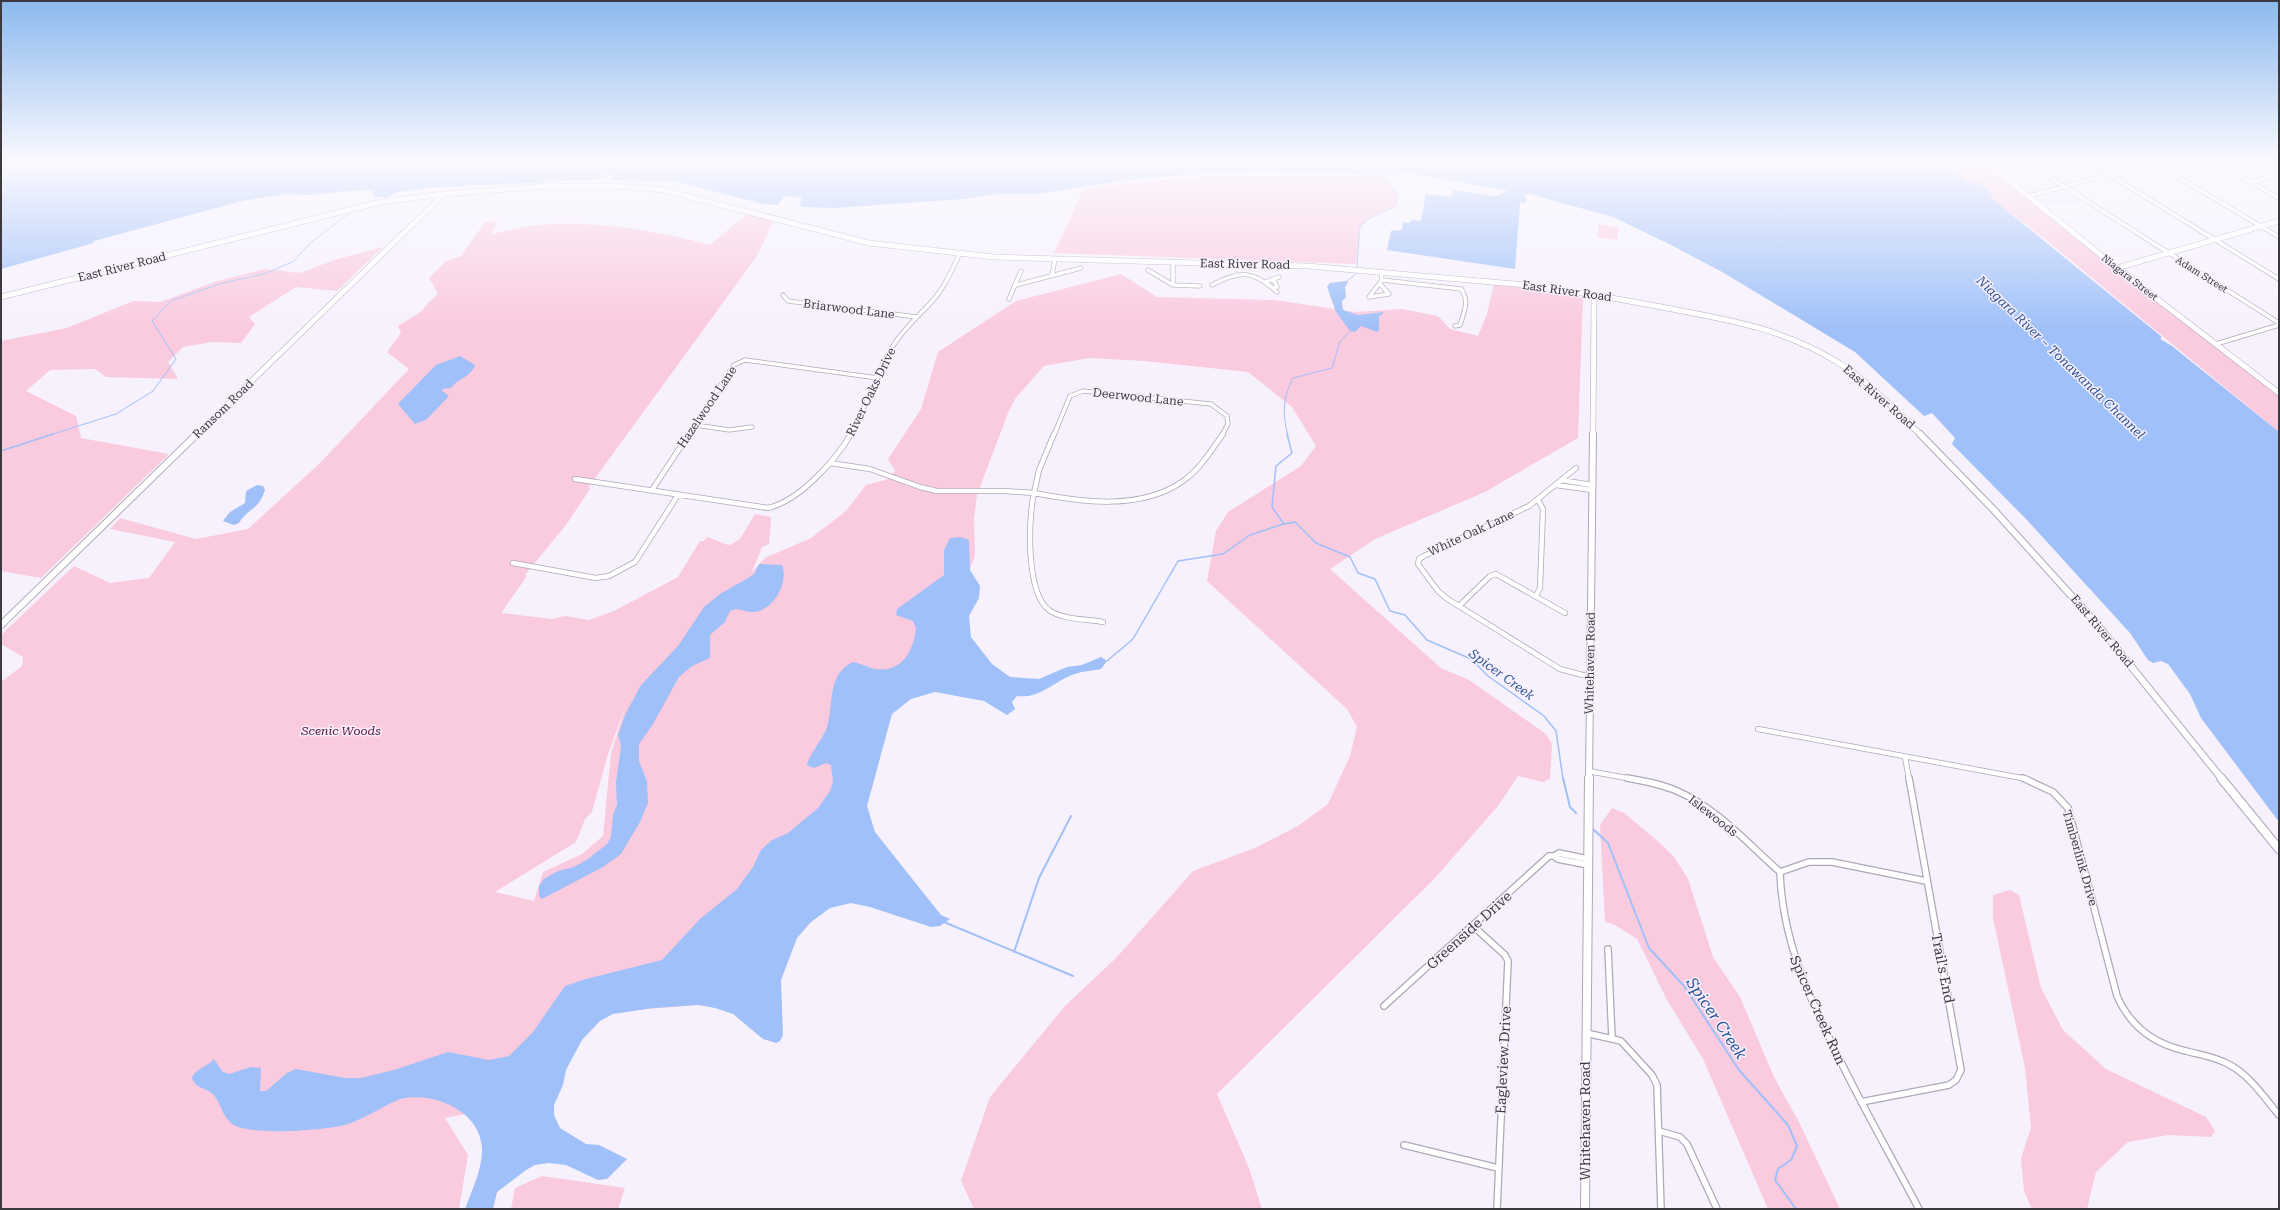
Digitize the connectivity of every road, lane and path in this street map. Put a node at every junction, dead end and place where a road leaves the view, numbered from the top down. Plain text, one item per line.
1 (316, 217) edge
2 (420, 217) edge
3 (772, 217) edge
4 (2055, 217) edge
5 (2113, 217) edge
6 (2180, 217) edge
7 (2247, 217) edge
8 (2279, 221) edge
9 (2261, 226) junction
10 (2279, 237) edge
11 (2215, 239) junction
12 (2168, 253) junction
13 (959, 255) junction
14 (1055, 259) junction
15 (1174, 262) junction
16 (1242, 264) junction
17 (1081, 268) dead end
18 (2117, 268) junction
19 (1148, 270) dead end
20 (1021, 271) dead end
21 (1381, 271) junction
22 (1242, 273) junction
23 (1052, 275) junction
24 (1279, 277) dead end
25 (1453, 278) junction
26 (2279, 279) edge
27 (1274, 280) junction
28 (1266, 282) junction
29 (1381, 282) junction
30 (1016, 285) junction
31 (1173, 285) junction
32 (1212, 285) dead end
33 (1200, 286) dead end
34 (1273, 288) junction
35 (1454, 288) junction
36 (1277, 292) dead end
37 (1594, 294) junction
38 (784, 295) dead end
39 (1, 297) edge
40 (1009, 299) dead end
41 (917, 318) junction
42 (2279, 324) edge
43 (1456, 326) dead end
44 (2216, 344) junction
45 (878, 378) junction
46 (2279, 393) edge
47 (695, 425) junction
48 (752, 427) dead end
49 (830, 463) junction
50 (1576, 468) dead end
51 (575, 479) dead end
52 (1561, 480) junction
53 (1556, 484) junction
54 (1592, 488) junction
55 (652, 490) junction
56 (1034, 494) junction
57 (678, 495) junction
58 (1538, 500) junction
59 (513, 564) dead end
60 (1536, 596) junction
61 (1459, 606) junction
62 (1564, 613) dead end
63 (1103, 622) dead end
64 (1, 625) edge
65 (1590, 677) junction
66 (1758, 729) dead end
67 (1905, 757) junction
68 (1588, 771) junction
69 (2279, 849) edge
70 (1588, 862) junction
71 (1780, 872) junction
72 (1926, 881) junction
73 (1473, 926) junction
74 (1608, 949) dead end
75 (1384, 1006) dead end
76 (1586, 1033) junction
77 (1612, 1038) junction
78 (1861, 1102) junction
79 (2279, 1115) edge
80 (1659, 1132) junction
81 (1404, 1145) dead end
82 (1498, 1168) junction
83 (1497, 1209) edge
84 (1585, 1209) edge
85 (1661, 1209) edge
86 (1717, 1209) edge
87 (1920, 1209) edge

1 - 39 main road, East River Road
2 - 64 main road, Ransom Road
3 - 13 main road, East River Road
4 - 18 main road, Niagara Street
5 - 12 street, Adam Street
6 - 11 street
7 - 9 street
8 - 9 main road
9 - 10 street
9 - 11 main road
11 - 12 main road
11 - 26 street
12 - 18 main road
12 - 42 street, Adam Street
13 - 14 main road, East River Road
13 - 41 street, River Oaks Drive
14 - 15 main road, East River Road
14 - 23 street
15 - 16 main road, East River Road
15 - 31 street
16 - 21 main road, East River Road
16 - 22 street
17 - 23 street
18 - 44 main road, Niagara Street
19 - 31 street
20 - 30 street
21 - 25 main road, East River Road
21 - 29 street
22 - 28 street
22 - 32 street
23 - 30 street
24 - 27 street
25 - 35 street
25 - 37 main road, East River Road
27 - 28 street
27 - 34 street
28 - 34 street
29 - 29 street
29 - 35 street
30 - 40 street
31 - 33 street
34 - 36 street
35 - 43 street
37 - 54 main road, Whitehaven Road
37 - 69 main road, East River Road
38 - 41 street, Briarwood Lane
41 - 45 street, River Oaks Drive
42 - 44 street
44 - 46 main road, Niagara Street
45 - 47 street, Hazelwood Lane
45 - 49 street, River Oaks Drive
47 - 48 street
47 - 55 street, Hazelwood Lane
49 - 56 street
49 - 57 street, River Oaks Drive
50 - 52 street, White Oak Lane
51 - 55 street, River Oaks Drive
52 - 53 street, White Oak Lane
52 - 54 street
53 - 54 street
53 - 58 street, White Oak Lane
54 - 65 main road, Whitehaven Road
55 - 57 street, River Oaks Drive
56 - 56 street, Deerwood Lane
56 - 63 street, Deerwood Lane
57 - 59 street
58 - 60 street
58 - 61 street, White Oak Lane
60 - 61 street
60 - 62 street
61 - 65 street, White Oak Lane
65 - 68 main road, Whitehaven Road
66 - 67 street, Timberlink Drive
67 - 72 street, Trail's End
67 - 79 street, Timberlink Drive
68 - 70 main road, Whitehaven Road
68 - 71 street, Islewoods
70 - 73 street, Greenside Drive
70 - 76 main road, Whitehaven Road
71 - 72 street
71 - 78 street, Spicer Creek Run
72 - 78 street, Trail's End
73 - 75 street, Greenside Drive
73 - 82 street, Eagleview Drive
74 - 77 street
76 - 77 street
76 - 84 main road, Whitehaven Road
77 - 80 street
78 - 87 street, Spicer Creek Run
80 - 85 street
80 - 86 street
81 - 82 street
82 - 83 street, Eagleview Drive

